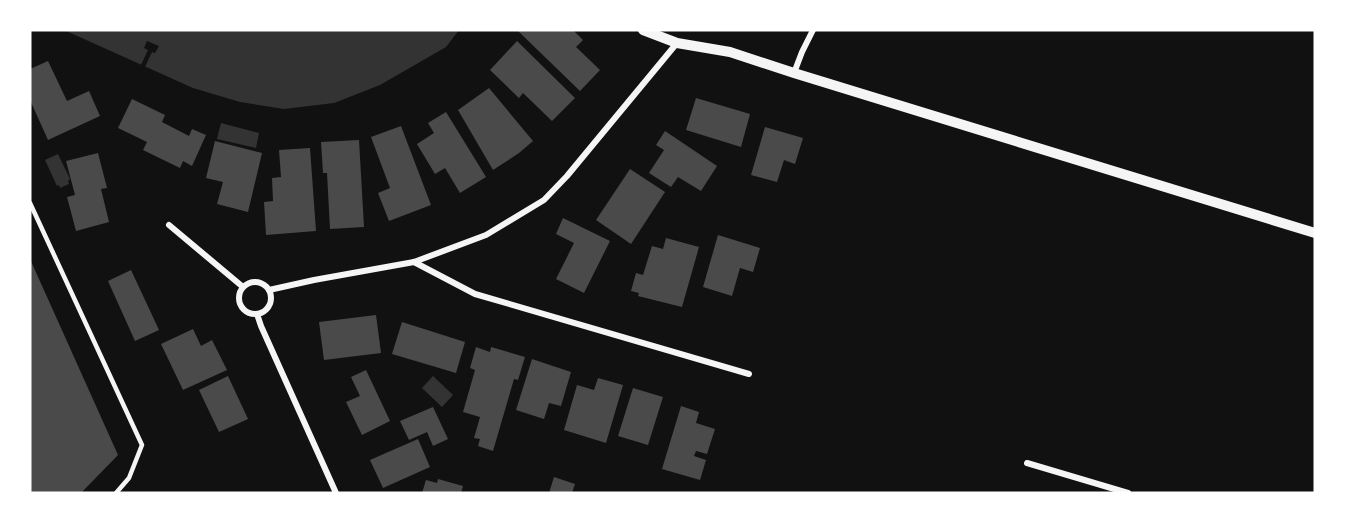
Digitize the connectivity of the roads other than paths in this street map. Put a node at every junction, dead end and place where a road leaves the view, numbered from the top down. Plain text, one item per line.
1 (643, 30) edge
2 (813, 30) edge
3 (676, 43) junction
4 (794, 74) junction
5 (30, 203) edge
6 (169, 225) dead end
7 (1315, 233) edge
8 (414, 262) junction
9 (243, 287) junction
10 (269, 290) junction
11 (257, 314) junction
12 (749, 374) dead end
13 (1027, 463) dead end
14 (116, 493) edge
15 (336, 493) edge
16 (1128, 493) edge

1 - 3 street
2 - 4 street
3 - 4 street
3 - 8 street
4 - 7 street
5 - 14 lane
6 - 9 street
8 - 10 street
8 - 12 street
9 - 10 street
9 - 11 street
10 - 11 street
11 - 15 street
13 - 16 street

